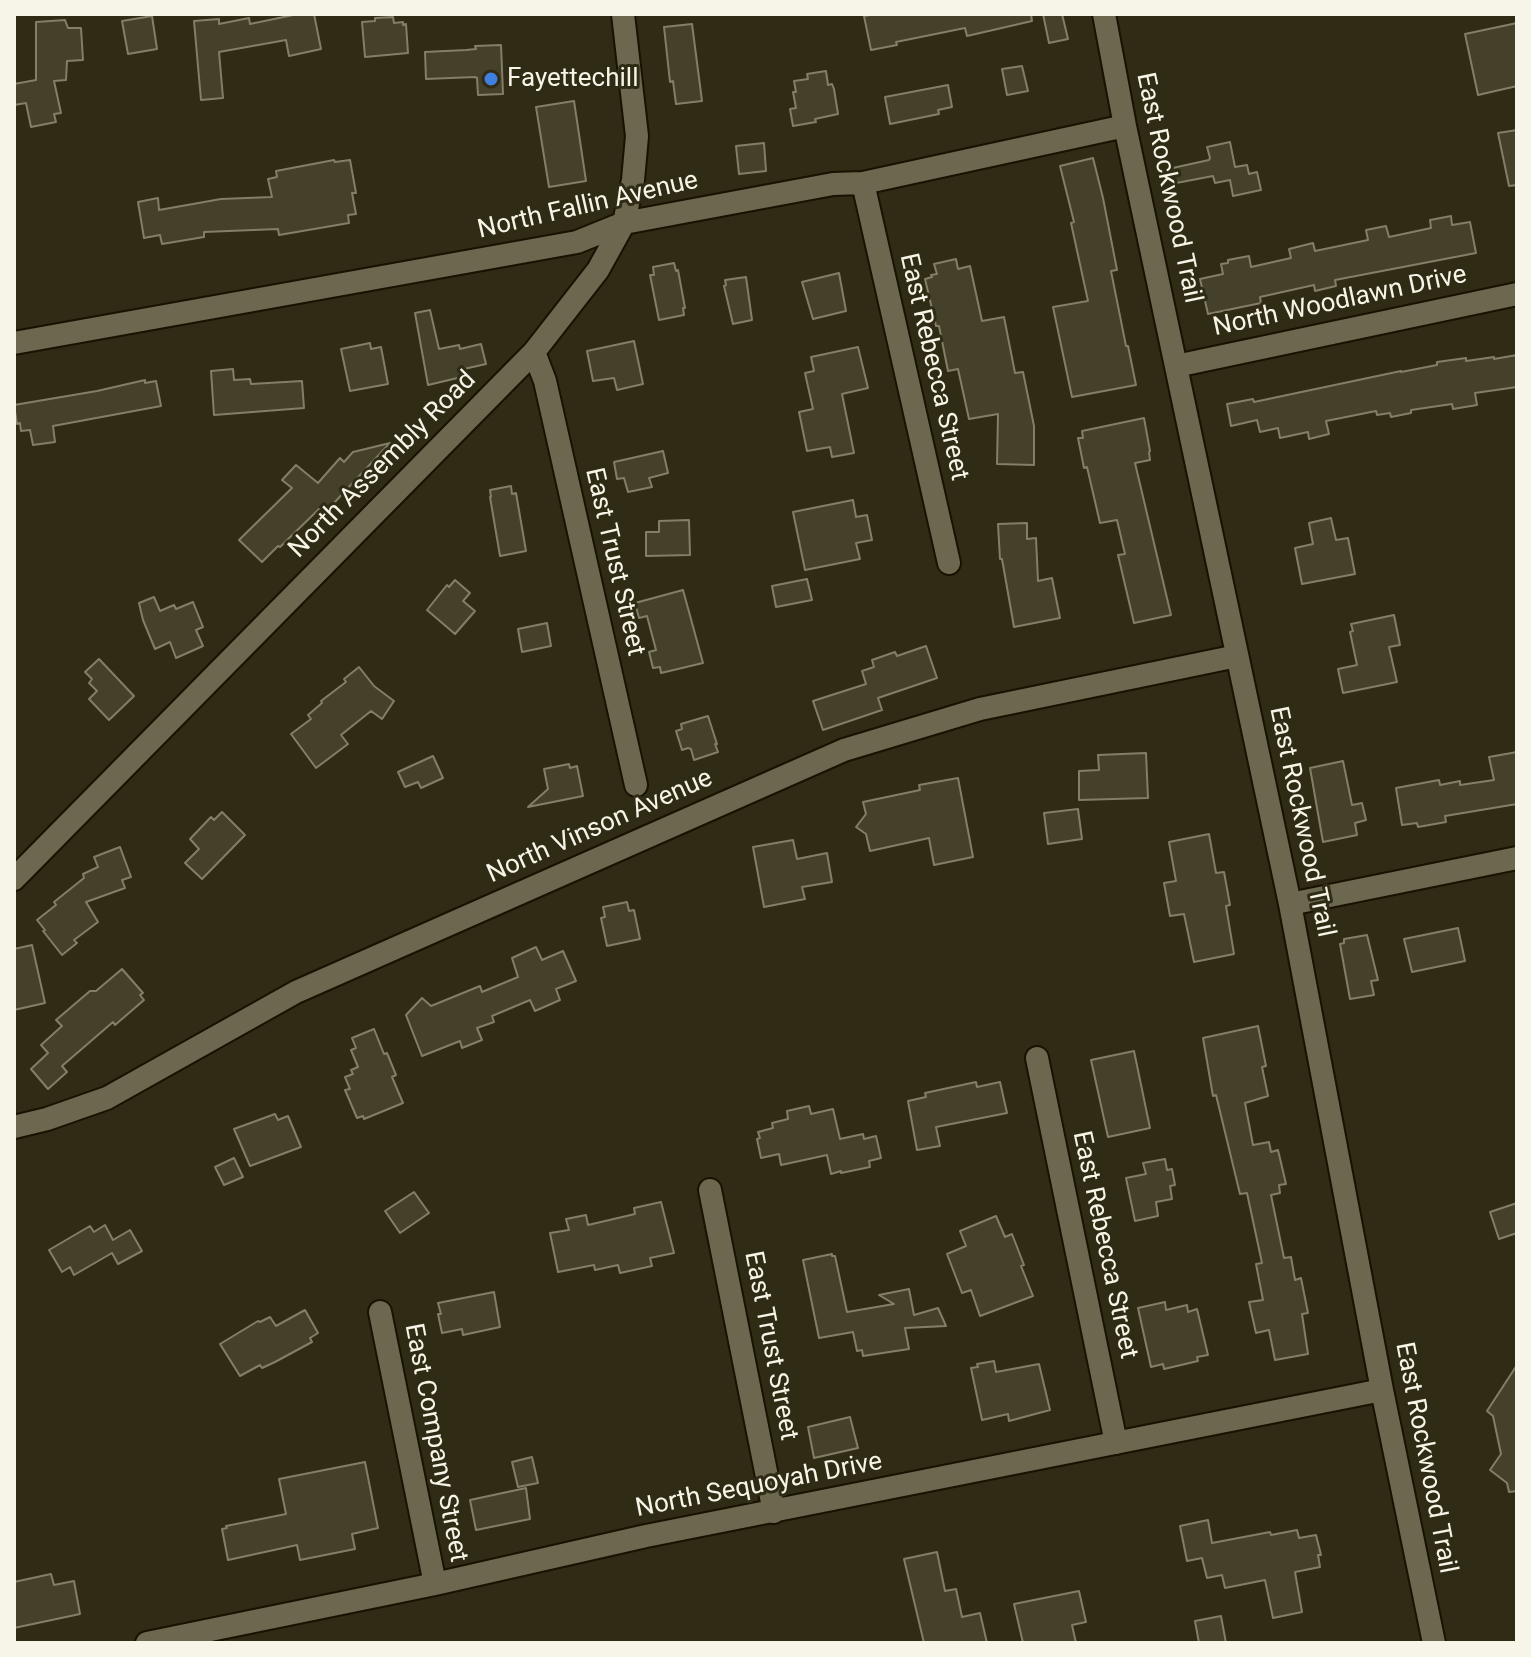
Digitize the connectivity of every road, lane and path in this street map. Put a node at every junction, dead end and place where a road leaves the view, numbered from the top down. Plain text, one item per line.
1 (623, 14) edge
2 (1104, 14) edge
3 (1125, 126) junction
4 (863, 183) junction
5 (624, 223) junction
6 (1517, 294) edge
7 (14, 343) edge
8 (534, 352) junction
9 (1176, 366) junction
10 (949, 563) dead end
11 (1237, 656) junction
12 (636, 785) dead end
13 (1517, 858) edge
14 (14, 879) edge
15 (1290, 904) junction
16 (1037, 1058) dead end
17 (14, 1127) edge
18 (710, 1190) dead end
19 (380, 1312) dead end
20 (1382, 1390) junction
21 (1116, 1443) junction
22 (774, 1512) junction
23 (435, 1584) junction
24 (147, 1643) edge
25 (1434, 1643) edge

1 - 5 street, North Assembly Road
2 - 3 street, East Rockwood Trail
3 - 4 street, North Fallin Avenue
3 - 9 street, East Rockwood Trail
4 - 5 street, North Fallin Avenue
4 - 10 street, East Rebecca Street
5 - 7 street, North Fallin Avenue
5 - 8 street, North Assembly Road
6 - 9 street, North Woodlawn Drive
8 - 12 street, East Trust Street
8 - 14 street, North Assembly Road
9 - 11 street, East Rockwood Trail
11 - 15 street, East Rockwood Trail
11 - 17 street, North Vinson Avenue
13 - 15 street
15 - 20 street, East Rockwood Trail
16 - 21 street, East Rebecca Street
18 - 22 street, East Trust Street
19 - 23 street, East Company Street
20 - 21 street, North Sequoyah Drive
20 - 25 street, East Rockwood Trail
21 - 22 street, North Sequoyah Drive
22 - 23 street, North Sequoyah Drive
23 - 24 street, North Sequoyah Drive

